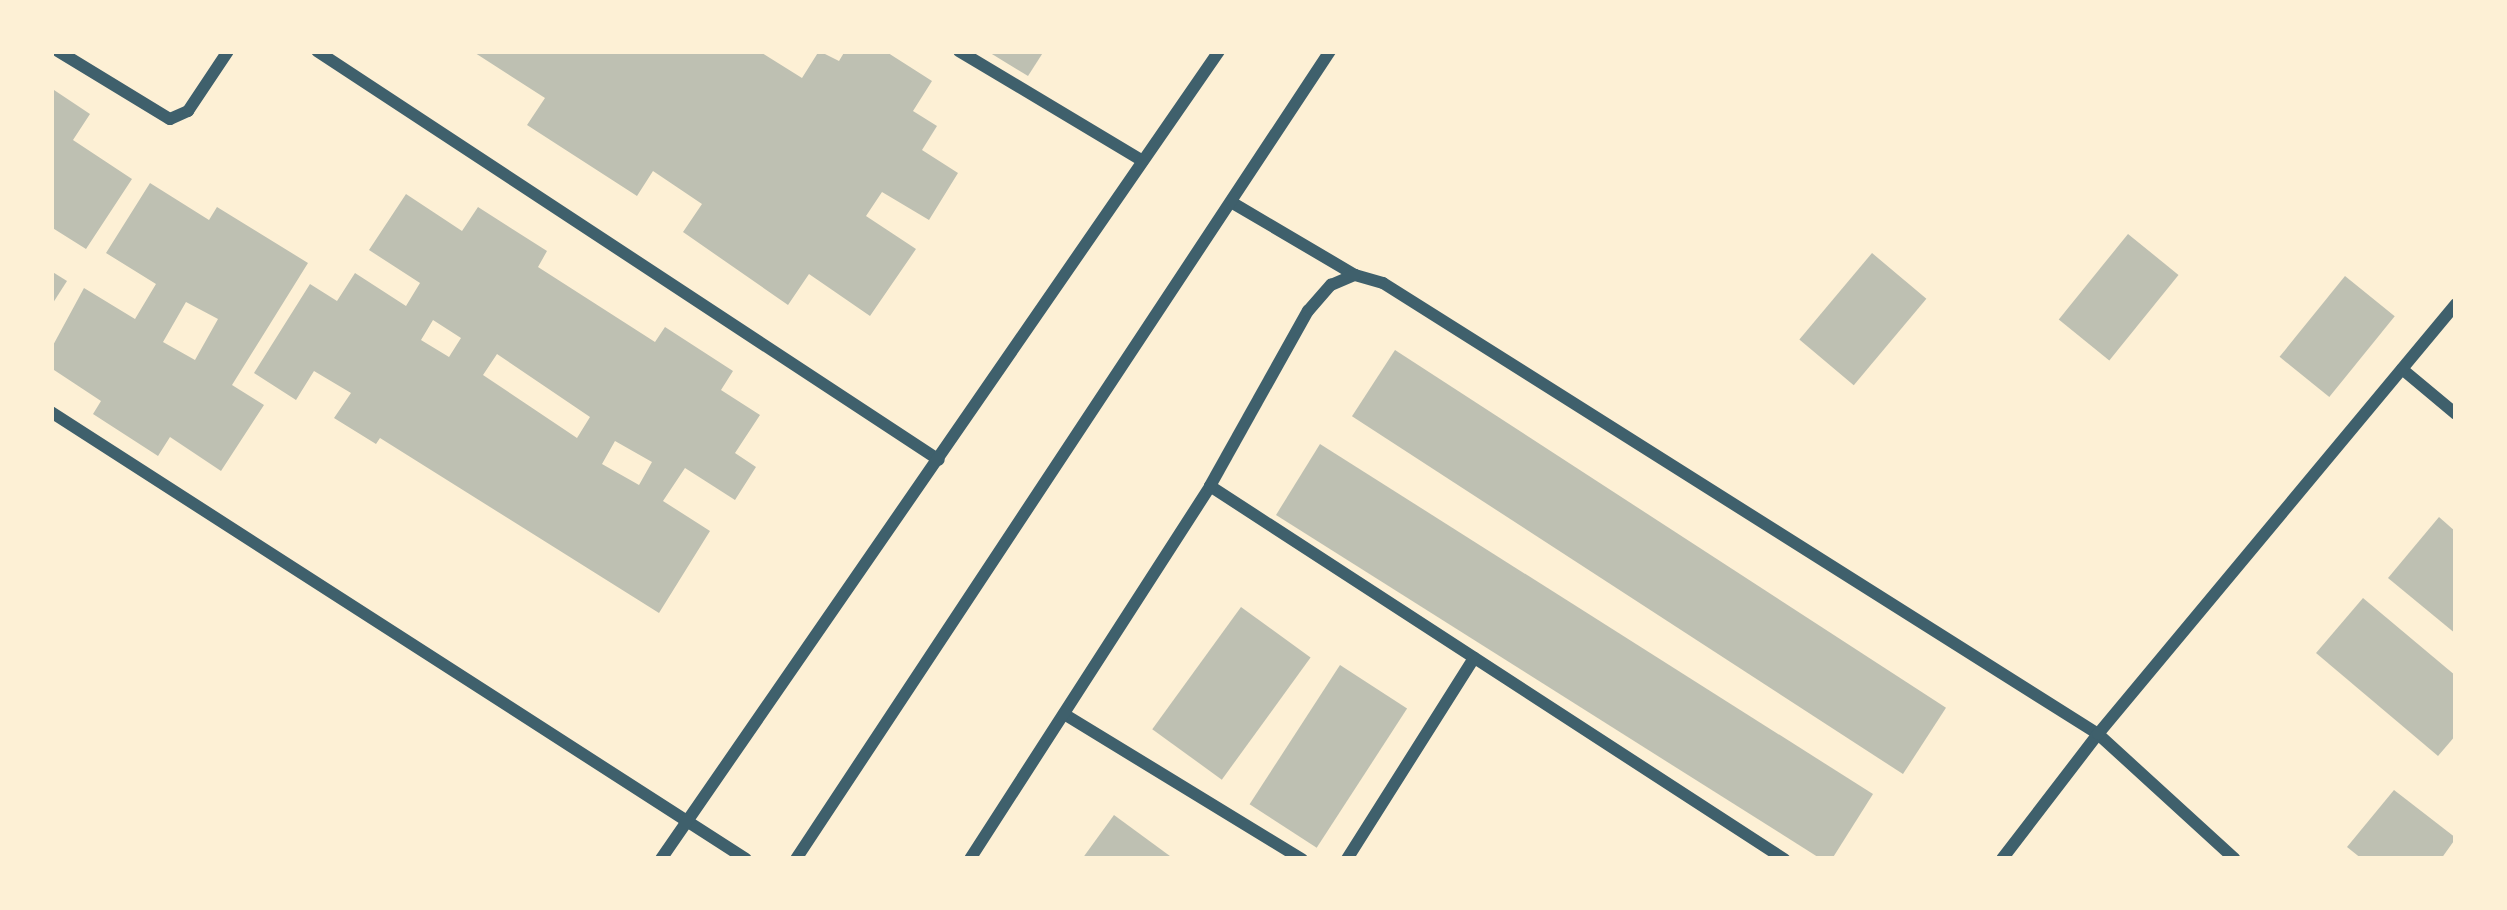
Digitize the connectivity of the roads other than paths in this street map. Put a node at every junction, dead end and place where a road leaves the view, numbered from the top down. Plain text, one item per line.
1 (58, 51) edge
2 (228, 51) edge
3 (317, 51) edge
4 (959, 51) edge
5 (1219, 51) edge
6 (1330, 51) edge
7 (1144, 161) junction
8 (1231, 202) junction
9 (1355, 275) junction
10 (2456, 304) edge
11 (2402, 369) junction
12 (51, 412) edge
13 (2456, 414) edge
14 (939, 460) junction
15 (1210, 486) junction
16 (1474, 658) junction
17 (1064, 714) junction
18 (2098, 734) junction
19 (691, 820) junction
20 (662, 859) edge
21 (746, 859) edge
22 (796, 859) edge
23 (970, 859) edge
24 (1303, 859) edge
25 (1347, 859) edge
26 (1784, 859) edge
27 (2002, 859) edge
28 (2235, 859) edge

1 - 2 street
3 - 14 street
4 - 7 street
5 - 7 street
6 - 8 street
7 - 14 street
8 - 9 street
8 - 22 street
9 - 15 street
9 - 18 street
10 - 11 street
11 - 13 street
11 - 18 street
12 - 19 street
14 - 19 street
15 - 16 street
15 - 17 street
16 - 25 street
16 - 26 street
17 - 23 street
17 - 24 street
18 - 27 street
18 - 28 street
19 - 20 street
19 - 21 street

